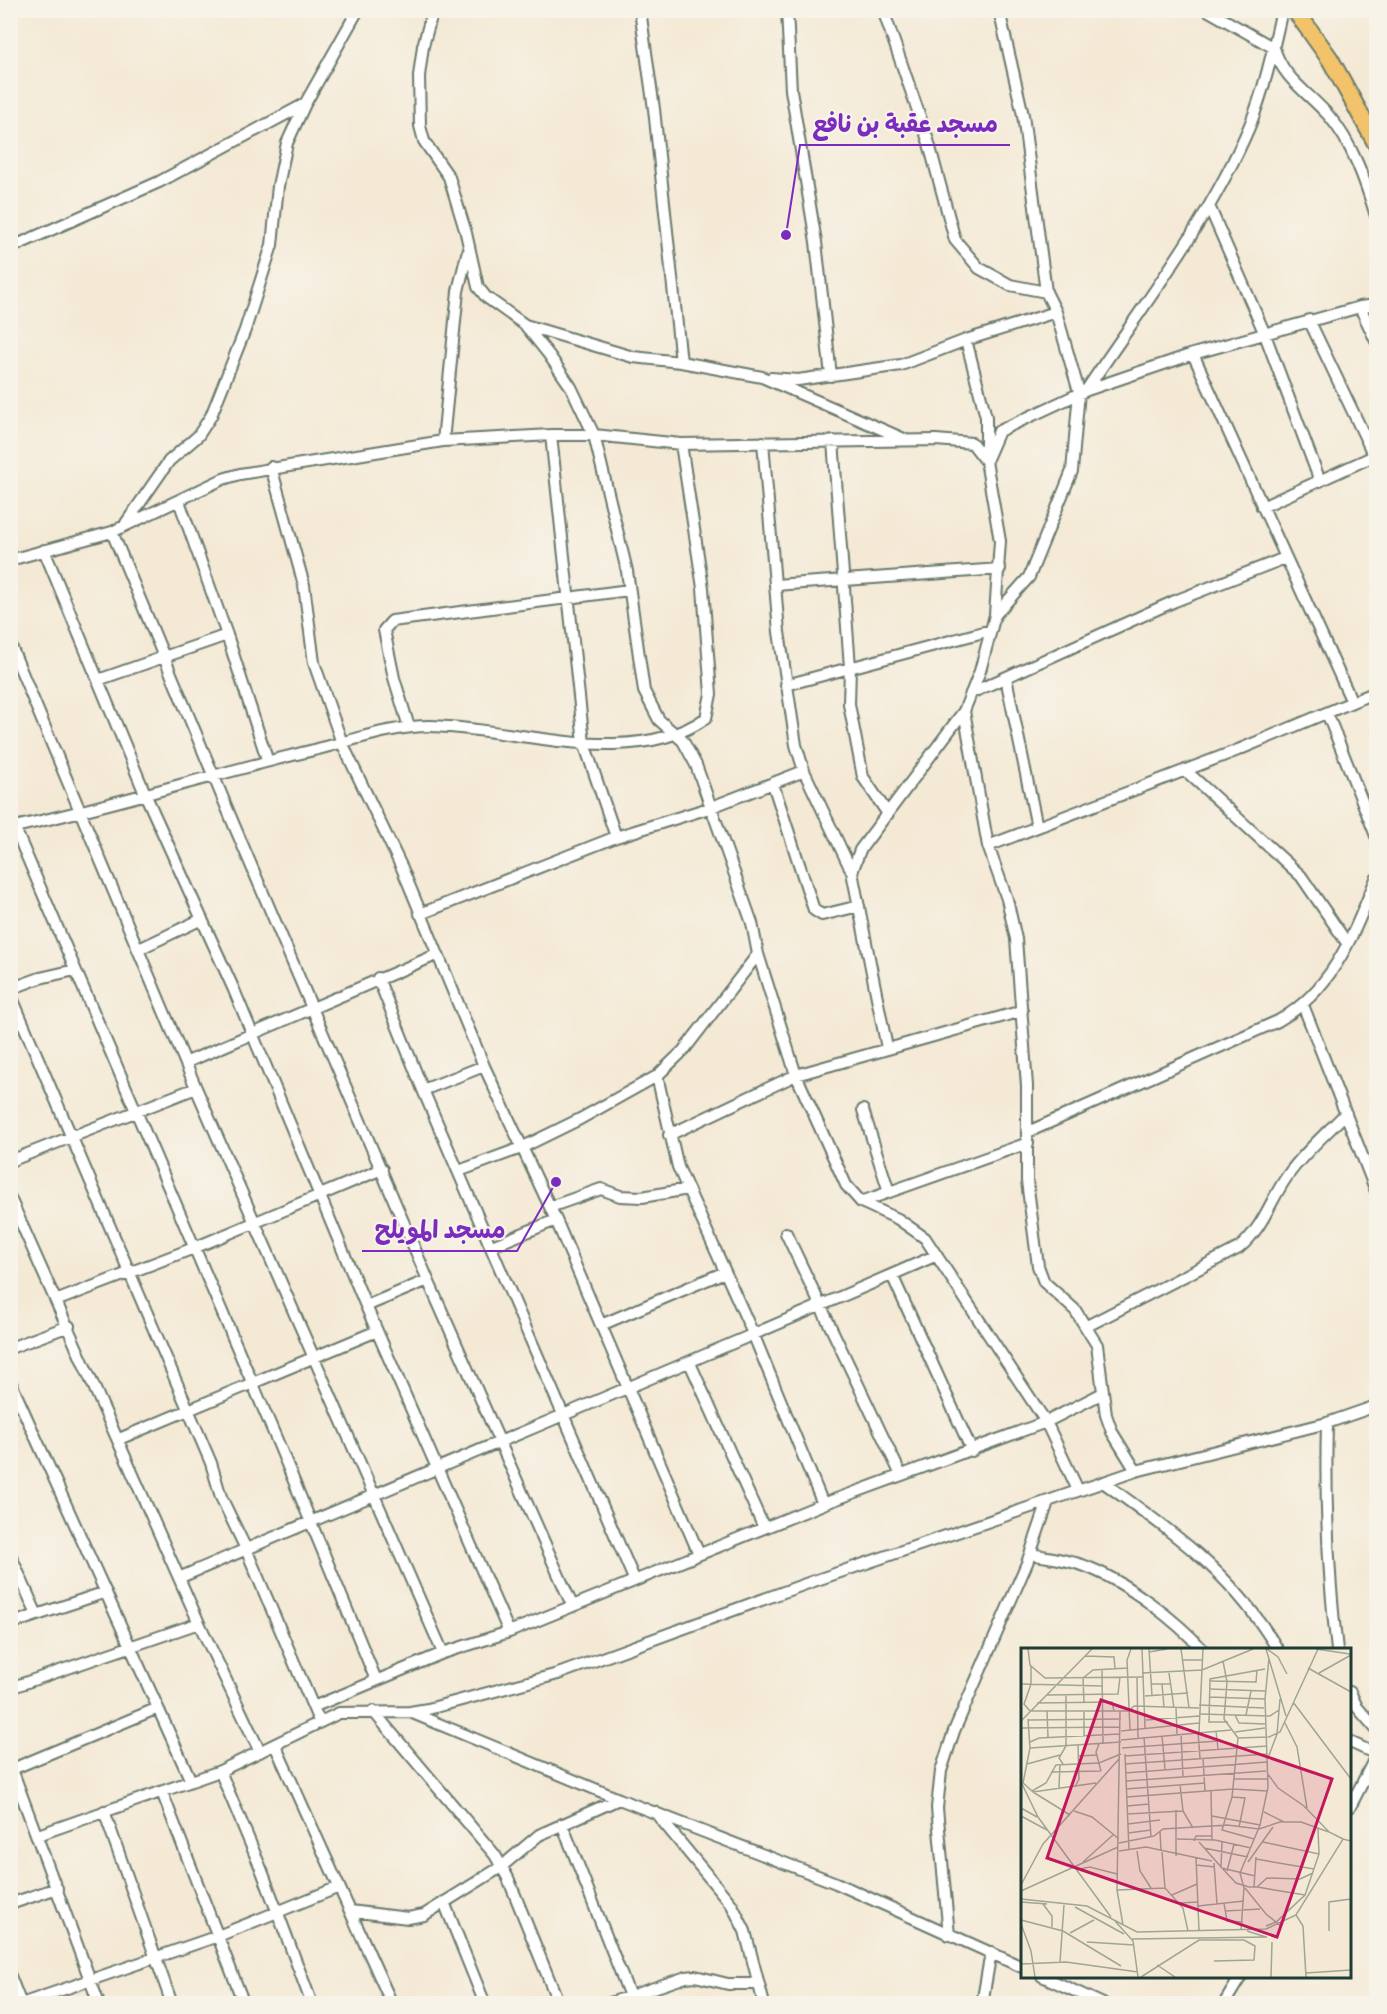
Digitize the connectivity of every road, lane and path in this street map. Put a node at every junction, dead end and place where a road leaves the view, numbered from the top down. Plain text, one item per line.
1 (358, 10) edge
2 (433, 10) edge
3 (640, 10) edge
4 (787, 10) edge
5 (883, 10) edge
6 (999, 10) edge
7 (1207, 10) edge
8 (1282, 10) edge
9 (1294, 10) edge
10 (1274, 48) junction
11 (306, 104) junction
12 (1377, 143) edge
13 (1209, 206) junction
14 (1377, 216) edge
15 (10, 248) edge
16 (469, 248) junction
17 (1046, 292) junction
18 (1377, 305) edge
19 (1360, 307) junction
20 (1056, 312) junction
21 (1309, 320) junction
22 (525, 325) junction
23 (1264, 332) junction
24 (966, 340) junction
25 (1377, 341) edge
26 (1193, 354) junction
27 (681, 362) junction
28 (831, 376) junction
29 (762, 377) junction
30 (1083, 391) junction
31 (551, 435) junction
32 (594, 435) junction
33 (907, 440) junction
34 (443, 441) junction
35 (834, 441) junction
36 (763, 442) junction
37 (681, 444) junction
38 (1376, 456) edge
39 (986, 460) junction
40 (271, 467) junction
41 (1320, 481) junction
42 (178, 501) junction
43 (1262, 507) junction
44 (124, 526) junction
45 (112, 532) junction
46 (44, 550) junction
47 (13, 558) edge
48 (1285, 558) junction
49 (1000, 569) junction
50 (844, 580) junction
51 (775, 585) junction
52 (629, 590) junction
53 (568, 598) junction
54 (995, 615) junction
55 (991, 630) junction
56 (227, 635) junction
57 (10, 644) edge
58 (164, 657) junction
59 (850, 667) junction
60 (1006, 678) junction
61 (98, 680) junction
62 (786, 685) junction
63 (1377, 692) edge
64 (971, 693) junction
65 (1352, 702) junction
66 (964, 711) junction
67 (1326, 713) junction
68 (409, 728) junction
69 (674, 733) junction
70 (342, 743) junction
71 (584, 743) junction
72 (267, 759) junction
73 (1185, 770) junction
74 (804, 771) junction
75 (214, 776) junction
76 (773, 784) junction
77 (146, 796) junction
78 (709, 808) junction
79 (82, 812) junction
80 (888, 814) junction
81 (12, 824) edge
82 (1037, 827) junction
83 (1377, 836) edge
84 (616, 837) junction
85 (988, 846) junction
86 (852, 872) junction
87 (1377, 879) edge
88 (859, 906) junction
89 (420, 914) junction
90 (202, 919) junction
91 (1347, 943) junction
92 (139, 949) junction
93 (436, 954) junction
94 (758, 954) junction
95 (75, 970) junction
96 (378, 978) junction
97 (10, 991) edge
98 (1303, 1005) junction
99 (312, 1009) junction
100 (1022, 1011) junction
101 (251, 1034) junction
102 (887, 1048) junction
103 (187, 1062) junction
104 (484, 1066) junction
105 (795, 1075) junction
106 (657, 1076) junction
107 (196, 1088) junction
108 (423, 1090) junction
109 (862, 1110) dead end
110 (135, 1111) junction
111 (1346, 1113) junction
112 (669, 1135) junction
113 (73, 1137) junction
114 (1028, 1137) junction
115 (521, 1149) junction
116 (10, 1161) edge
117 (382, 1169) junction
118 (459, 1171) junction
119 (688, 1189) junction
120 (1377, 1191) edge
121 (889, 1192) junction
122 (319, 1193) junction
123 (10, 1198) edge
124 (861, 1202) junction
125 (550, 1207) junction
126 (556, 1220) junction
127 (256, 1221) junction
128 (786, 1233) dead end
129 (492, 1246) junction
130 (194, 1248) junction
131 (937, 1255) junction
132 (129, 1272) junction
133 (725, 1272) junction
134 (892, 1275) junction
135 (428, 1280) junction
136 (58, 1300) junction
137 (821, 1304) junction
138 (366, 1306) junction
139 (601, 1325) junction
140 (69, 1326) junction
141 (1087, 1326) junction
142 (377, 1330) junction
143 (753, 1336) junction
144 (10, 1348) edge
145 (313, 1358) junction
146 (690, 1363) junction
147 (10, 1381) edge
148 (251, 1383) junction
149 (628, 1387) junction
150 (1103, 1393) junction
151 (1377, 1406) edge
152 (187, 1411) junction
153 (564, 1415) junction
154 (1046, 1422) junction
155 (1328, 1423) junction
156 (119, 1439) junction
157 (501, 1442) junction
158 (972, 1451) junction
159 (438, 1467) junction
160 (1136, 1471) junction
161 (901, 1475) junction
162 (1103, 1482) junction
163 (1078, 1490) junction
164 (375, 1493) junction
165 (1048, 1502) junction
166 (824, 1504) junction
167 (310, 1520) junction
168 (764, 1528) junction
169 (246, 1549) junction
170 (10, 1554) edge
171 (699, 1554) junction
172 (1031, 1554) junction
173 (181, 1577) junction
174 (634, 1579) junction
175 (106, 1592) junction
176 (572, 1605) junction
177 (38, 1615) junction
178 (199, 1623) junction
179 (10, 1624) edge
180 (509, 1632) junction
181 (130, 1647) junction
182 (1201, 1648) edge
183 (1277, 1648) edge
184 (1337, 1648) edge
185 (443, 1653) junction
186 (376, 1680) junction
187 (10, 1688) edge
188 (1351, 1694) edge
189 (313, 1707) junction
190 (158, 1708) junction
191 (373, 1711) junction
192 (410, 1712) junction
193 (319, 1721) junction
194 (1377, 1729) edge
195 (1351, 1742) edge
196 (275, 1745) junction
197 (260, 1752) junction
198 (1377, 1755) edge
199 (11, 1768) edge
200 (220, 1771) junction
201 (191, 1781) junction
202 (162, 1792) junction
203 (619, 1798) junction
204 (1351, 1805) edge
205 (653, 1810) junction
206 (104, 1811) junction
207 (562, 1824) junction
208 (38, 1835) junction
209 (501, 1867) junction
210 (339, 1887) junction
211 (57, 1888) junction
212 (444, 1902) junction
213 (10, 1904) edge
214 (350, 1911) junction
215 (278, 1913) junction
216 (949, 1935) junction
217 (218, 1936) junction
218 (991, 1952) junction
219 (155, 1957) junction
220 (1021, 1966) edge
221 (10, 1976) edge
222 (1044, 1978) edge
223 (1240, 1978) edge
224 (90, 1980) junction
225 (758, 1984) junction
226 (631, 1999) edge
227 (21, 2004) edge
228 (99, 2004) edge
229 (172, 2004) edge
230 (244, 2004) edge
231 (312, 2004) edge
232 (392, 2004) edge
233 (485, 2004) edge
234 (560, 2004) edge
235 (607, 2004) edge
236 (764, 2004) edge
237 (982, 2004) edge
238 (1103, 2004) edge
239 (1224, 2004) edge

1 - 11 street
2 - 16 street
3 - 27 street
4 - 28 street
5 - 17 street
6 - 17 street
7 - 10 street
8 - 10 street
9 - 12 main road
10 - 13 street
10 - 14 street
11 - 15 street
11 - 44 street
13 - 23 street
13 - 30 street
16 - 22 street
16 - 34 street
17 - 20 street
18 - 19 street
19 - 21 street
19 - 25 street
20 - 24 street
20 - 30 street
21 - 23 street
21 - 38 street
22 - 27 street
22 - 32 street
23 - 26 street
23 - 41 street
24 - 28 street
24 - 39 street
26 - 30 street
26 - 43 street
27 - 29 street
28 - 29 street
29 - 33 street
30 - 39 street
30 - 54 street
31 - 32 street
31 - 34 street
31 - 53 street
32 - 37 street
32 - 52 street
33 - 35 street
33 - 39 street
34 - 40 street
35 - 36 street
35 - 50 street
36 - 37 street
36 - 51 street
37 - 69 street
38 - 41 street
39 - 49 street
40 - 42 street
40 - 70 street
41 - 43 street
42 - 44 street
42 - 56 street
43 - 48 street
44 - 45 street
45 - 46 street
45 - 58 street
46 - 47 street
46 - 61 street
48 - 60 street
48 - 65 street
49 - 50 street
49 - 54 street
50 - 51 street
50 - 59 street
51 - 62 street
52 - 53 street
52 - 69 street
53 - 68 street
53 - 71 street
54 - 55 street
55 - 59 street
55 - 64 street
56 - 58 street
56 - 72 street
57 - 79 street
58 - 61 street
58 - 75 street
59 - 62 street
59 - 80 street
60 - 64 street
60 - 82 street
61 - 77 street
62 - 74 street
63 - 65 street
64 - 66 street
65 - 67 street
66 - 80 street
66 - 85 street
67 - 73 street
67 - 83 street
68 - 70 street
68 - 71 street
69 - 71 street
69 - 78 street
70 - 72 street
70 - 89 street
71 - 84 street
72 - 75 street
73 - 82 street
73 - 91 street
74 - 76 street
74 - 86 street
75 - 77 street
75 - 99 street
76 - 78 street
76 - 88 street
77 - 79 street
77 - 90 street
78 - 84 street
78 - 94 street
79 - 81 street
79 - 92 street
80 - 86 street
81 - 95 street
82 - 85 street
84 - 89 street
85 - 100 street
86 - 88 street
87 - 91 street
88 - 102 street
89 - 93 street
90 - 92 street
90 - 101 street
91 - 98 street
92 - 103 street
93 - 96 street
93 - 104 street
94 - 105 street
94 - 106 street
95 - 97 street
95 - 110 street
96 - 99 street
96 - 108 street
97 - 113 street
98 - 111 street
98 - 114 street
99 - 101 street
99 - 117 street
100 - 102 street
100 - 114 street
101 - 103 street
101 - 122 street
102 - 105 street
103 - 107 street
104 - 108 street
104 - 115 street
105 - 112 street
105 - 124 street
106 - 112 street
106 - 115 street
107 - 110 street
107 - 127 street
108 - 118 street
109 - 121 street
110 - 113 street
110 - 130 street
111 - 120 street
111 - 141 street
112 - 119 street
113 - 116 street
113 - 132 street
114 - 121 street
114 - 141 street
115 - 118 street
115 - 125 street
117 - 122 street
117 - 135 street
118 - 129 street
119 - 125 street
119 - 133 street
121 - 124 street
122 - 127 street
122 - 138 street
123 - 136 street
124 - 131 street
125 - 126 street
126 - 129 street
126 - 139 street
127 - 130 street
127 - 145 street
128 - 137 street
129 - 153 street
130 - 132 street
130 - 148 street
131 - 134 street
131 - 154 street
132 - 136 street
132 - 152 street
133 - 139 street
133 - 143 street
134 - 137 street
134 - 158 street
135 - 138 street
135 - 157 street
136 - 140 street
137 - 143 street
137 - 161 street
138 - 142 street
139 - 149 street
140 - 144 street
140 - 156 street
141 - 150 street
142 - 145 street
142 - 159 street
143 - 146 street
143 - 166 street
145 - 148 street
145 - 164 street
146 - 149 street
146 - 168 street
147 - 175 street
148 - 152 street
148 - 167 street
149 - 153 street
149 - 171 street
150 - 154 street
150 - 160 street
151 - 155 street
152 - 156 street
152 - 169 street
153 - 157 street
153 - 174 street
154 - 158 street
154 - 163 street
155 - 160 street
155 - 184 street
156 - 173 street
157 - 159 street
157 - 176 street
158 - 161 street
159 - 164 street
159 - 180 street
160 - 162 street
161 - 166 street
162 - 163 street
162 - 183 street
163 - 165 street
164 - 167 street
164 - 185 street
165 - 172 street
165 - 192 street
166 - 168 street
167 - 169 street
167 - 186 street
168 - 171 street
169 - 173 street
169 - 189 street
170 - 177 street
171 - 174 street
172 - 182 street
172 - 216 street
173 - 178 street
174 - 176 street
175 - 177 street
175 - 181 street
176 - 180 street
177 - 179 street
178 - 181 street
178 - 197 street
180 - 185 street
181 - 187 street
181 - 190 street
185 - 186 street
186 - 189 street
188 - 194 street
189 - 193 street
190 - 199 street
190 - 201 street
191 - 192 street
191 - 193 street
191 - 209 street
192 - 203 street
193 - 196 street
195 - 198 street
196 - 197 street
196 - 210 street
197 - 200 street
198 - 204 street
199 - 208 street
200 - 201 street
200 - 215 street
201 - 202 street
202 - 206 street
202 - 217 street
203 - 205 street
203 - 207 street
205 - 216 street
205 - 225 street
206 - 208 street
206 - 219 street
207 - 209 street
207 - 226 street
208 - 211 street
209 - 212 street
209 - 234 street
210 - 214 street
210 - 215 street
211 - 213 street
211 - 224 street
212 - 214 street
212 - 233 street
214 - 232 street
215 - 217 street
215 - 231 street
216 - 218 street
217 - 219 street
217 - 230 street
218 - 220 street
218 - 237 street
219 - 224 street
219 - 229 street
221 - 227 street
222 - 238 street
223 - 239 street
224 - 227 street
224 - 228 street
225 - 226 street
225 - 236 street
226 - 235 street

